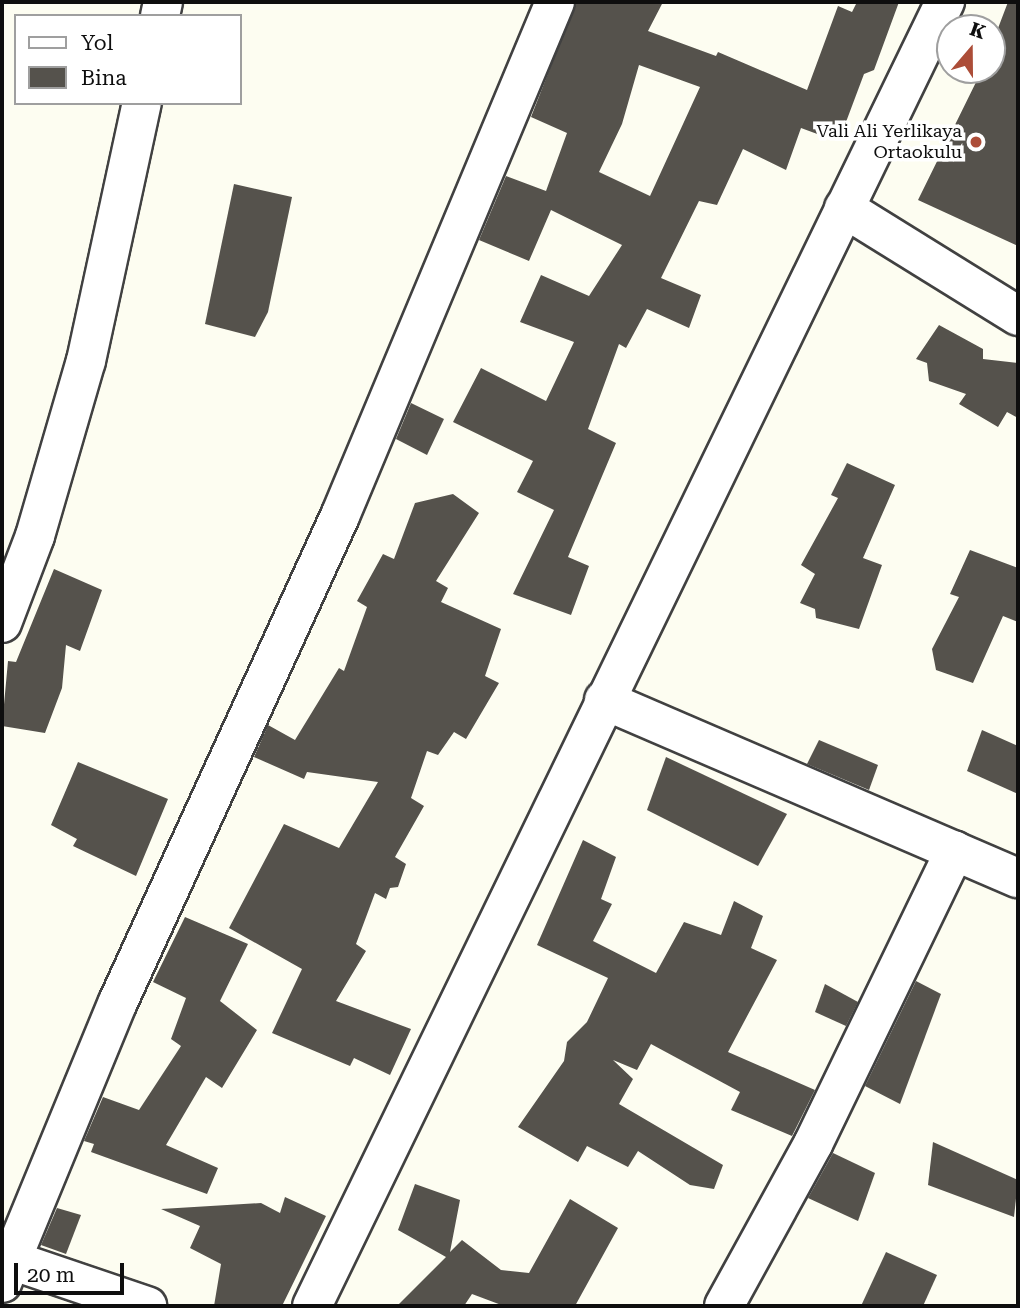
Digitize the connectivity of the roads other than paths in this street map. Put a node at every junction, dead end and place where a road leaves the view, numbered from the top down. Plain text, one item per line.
1 (555, 2) edge
2 (945, 2) edge
3 (142, 105) edge
4 (845, 208) junction
5 (1018, 316) edge
6 (2, 623) edge
7 (604, 700) junction
8 (955, 850) junction
9 (1018, 878) edge
10 (7, 1271) edge
11 (147, 1306) edge
12 (312, 1306) edge
13 (724, 1306) edge

1 - 10 street
2 - 4 street
3 - 6 street
4 - 5 street
4 - 7 street
7 - 8 street
7 - 12 street
8 - 9 street
8 - 13 street
10 - 11 street

